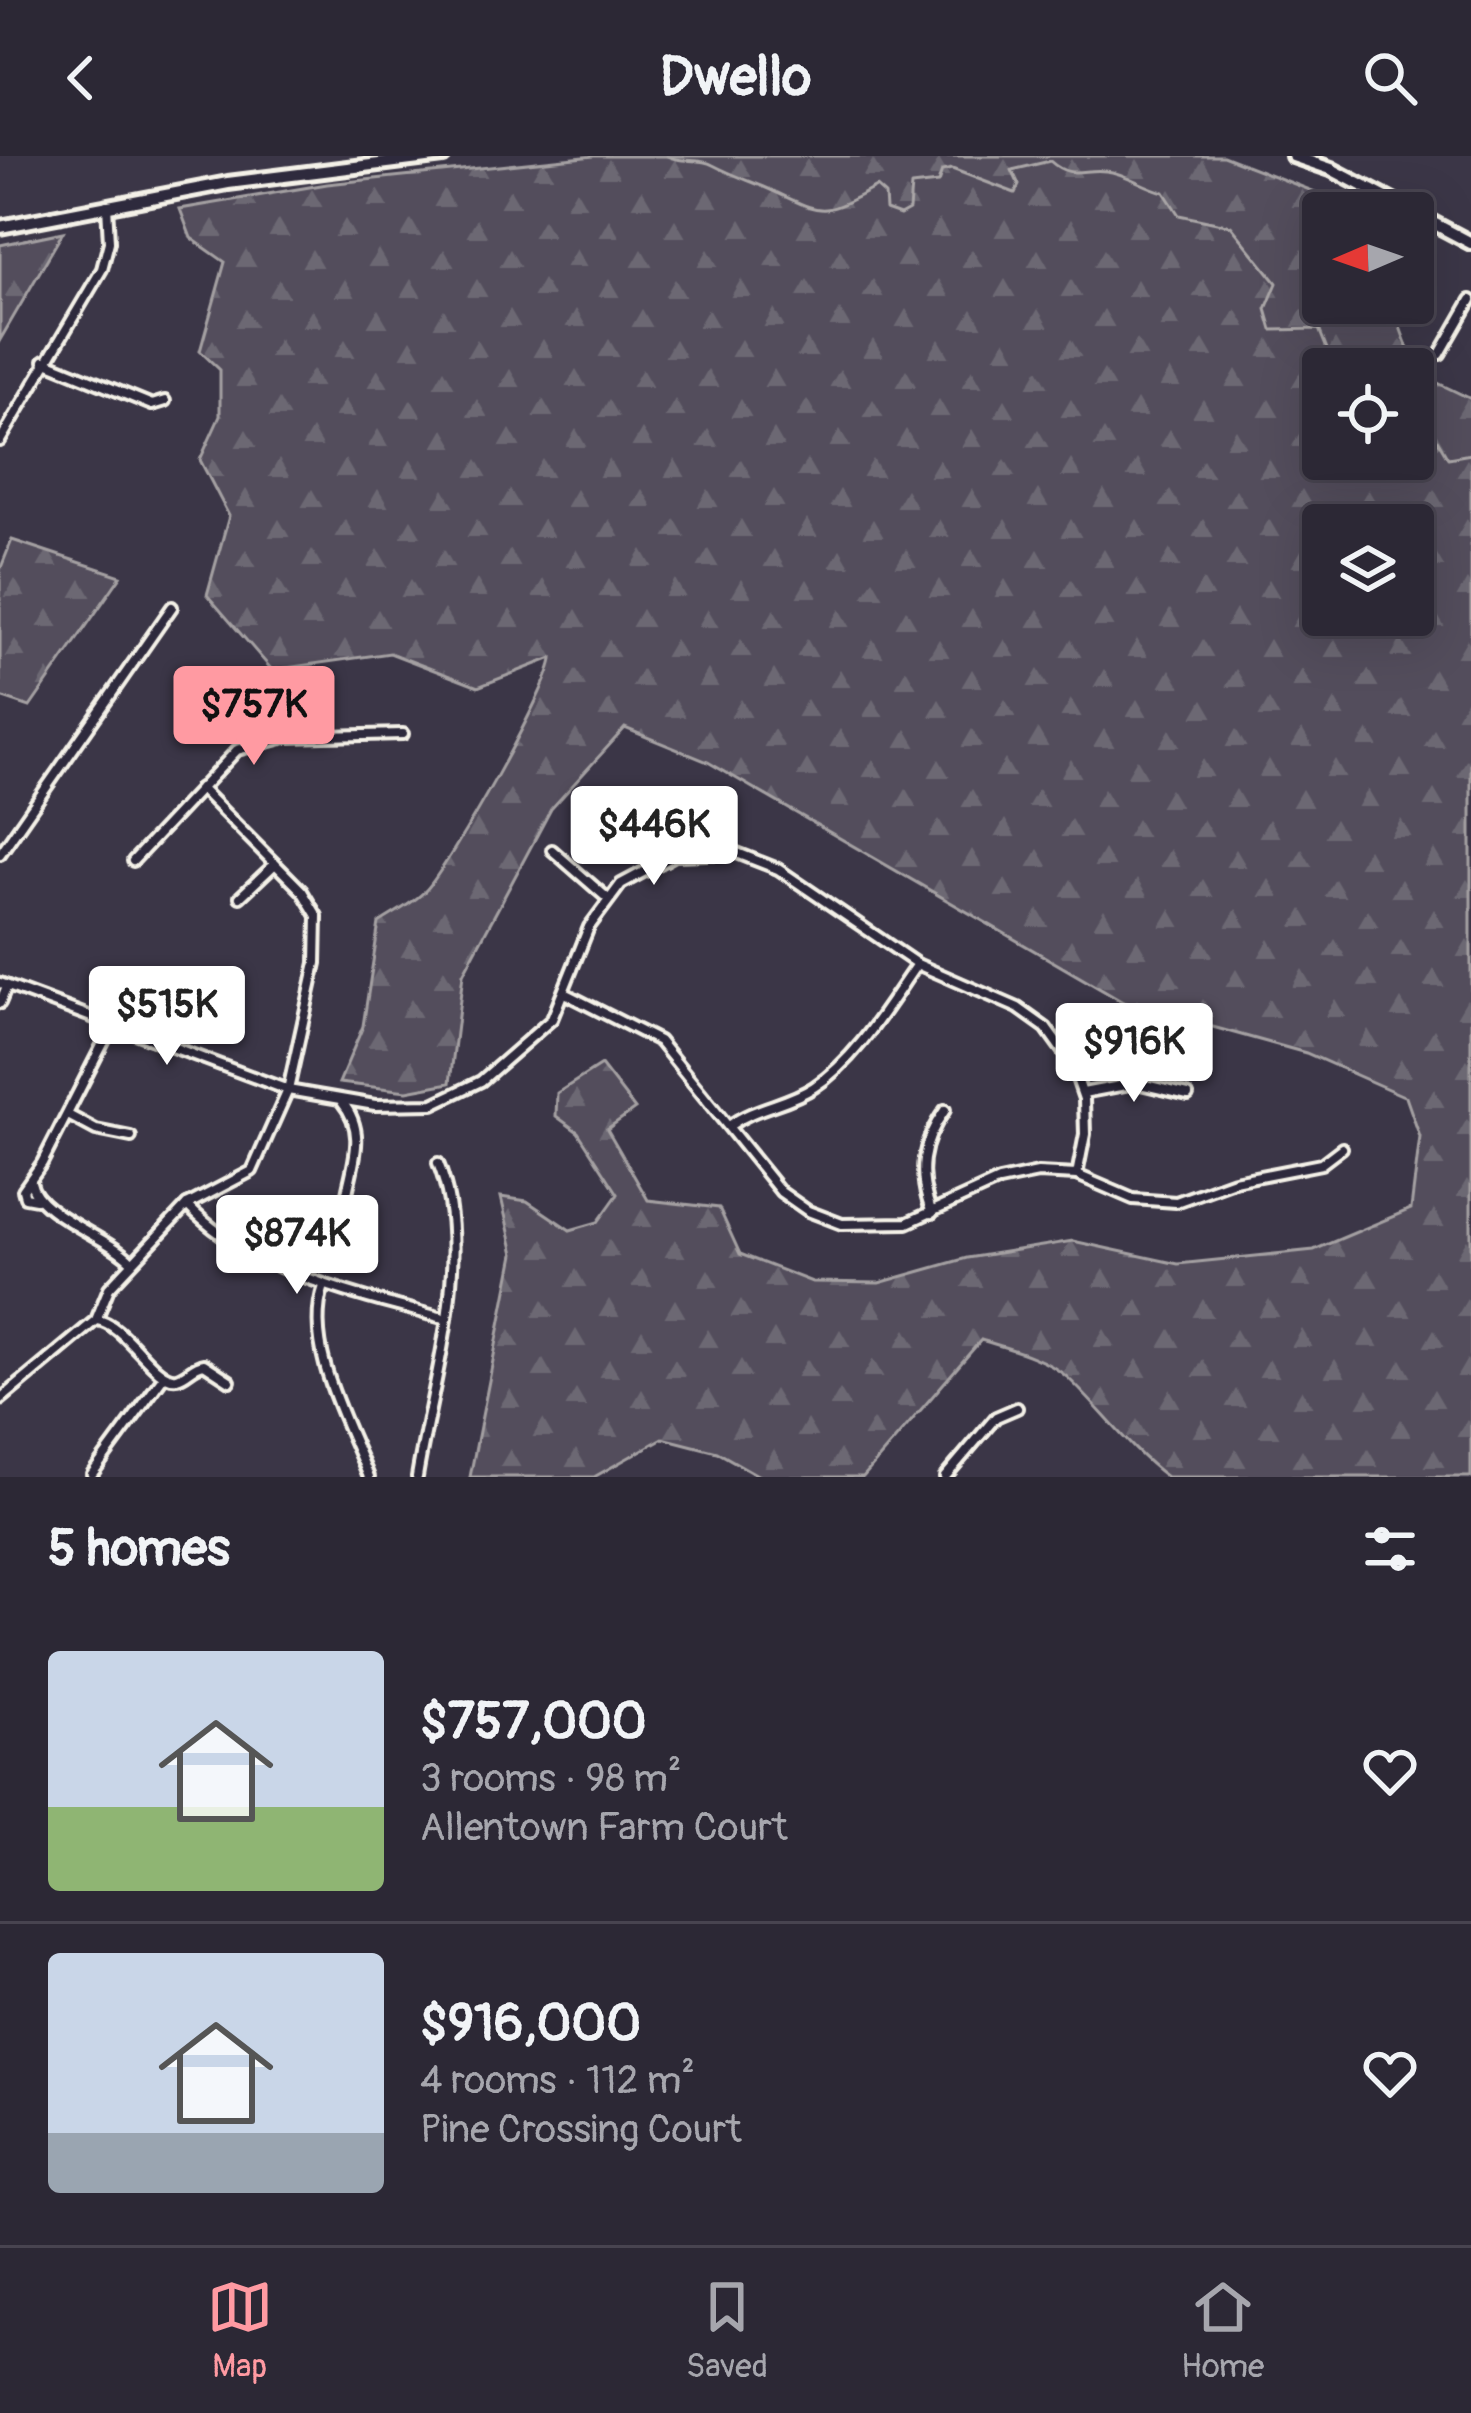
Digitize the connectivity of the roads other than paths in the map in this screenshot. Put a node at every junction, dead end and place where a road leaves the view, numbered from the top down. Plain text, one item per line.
1 (443, 156) edge
2 (1293, 156) edge
3 (107, 205) junction
4 (0, 227) edge
5 (1471, 243) edge
6 (1471, 300) edge
7 (1440, 354) dead end
8 (44, 361) junction
9 (165, 401) dead end
10 (0, 441) edge
11 (172, 607) dead end
12 (404, 734) dead end
13 (200, 788) junction
14 (551, 850) dead end
15 (0, 854) edge
16 (133, 861) dead end
17 (275, 864) junction
18 (240, 896) dead end
19 (607, 898) junction
20 (917, 964) junction
21 (3, 984) edge
22 (566, 994) junction
23 (0, 1003) edge
24 (113, 1024) junction
25 (287, 1090) junction
26 (1083, 1093) junction
27 (1188, 1095) dead end
28 (344, 1101) junction
29 (945, 1110) dead end
30 (68, 1115) junction
31 (729, 1126) junction
32 (130, 1137) dead end
33 (1342, 1148) dead end
34 (438, 1163) dead end
35 (1077, 1175) junction
36 (347, 1192) dead end
37 (188, 1205) junction
38 (932, 1213) junction
39 (132, 1262) junction
40 (324, 1286) junction
41 (443, 1318) junction
42 (95, 1321) junction
43 (164, 1376) junction
44 (230, 1381) dead end
45 (0, 1399) edge
46 (1017, 1408) dead end
47 (92, 1474) edge
48 (369, 1477) edge
49 (417, 1477) edge
50 (945, 1477) edge

1 - 3 main road
2 - 5 main road
3 - 4 main road
3 - 8 street
6 - 7 street
8 - 9 street
8 - 10 street
11 - 15 street
12 - 13 street
13 - 16 street
13 - 17 street
14 - 19 street
17 - 18 street
17 - 25 street
19 - 20 street
19 - 22 street
20 - 26 street
20 - 31 street
21 - 23 street
21 - 24 street
22 - 28 street
22 - 31 street
24 - 25 street
24 - 30 street
25 - 28 street
25 - 37 street
26 - 27 street
26 - 35 street
28 - 36 street
29 - 38 street
30 - 32 street
30 - 39 street
31 - 38 street
33 - 35 street
34 - 41 street
35 - 38 street
37 - 39 street
37 - 40 street
39 - 42 street
40 - 41 street
40 - 48 street
41 - 49 street
42 - 43 street
42 - 45 street
43 - 44 street
43 - 47 street
46 - 50 street

